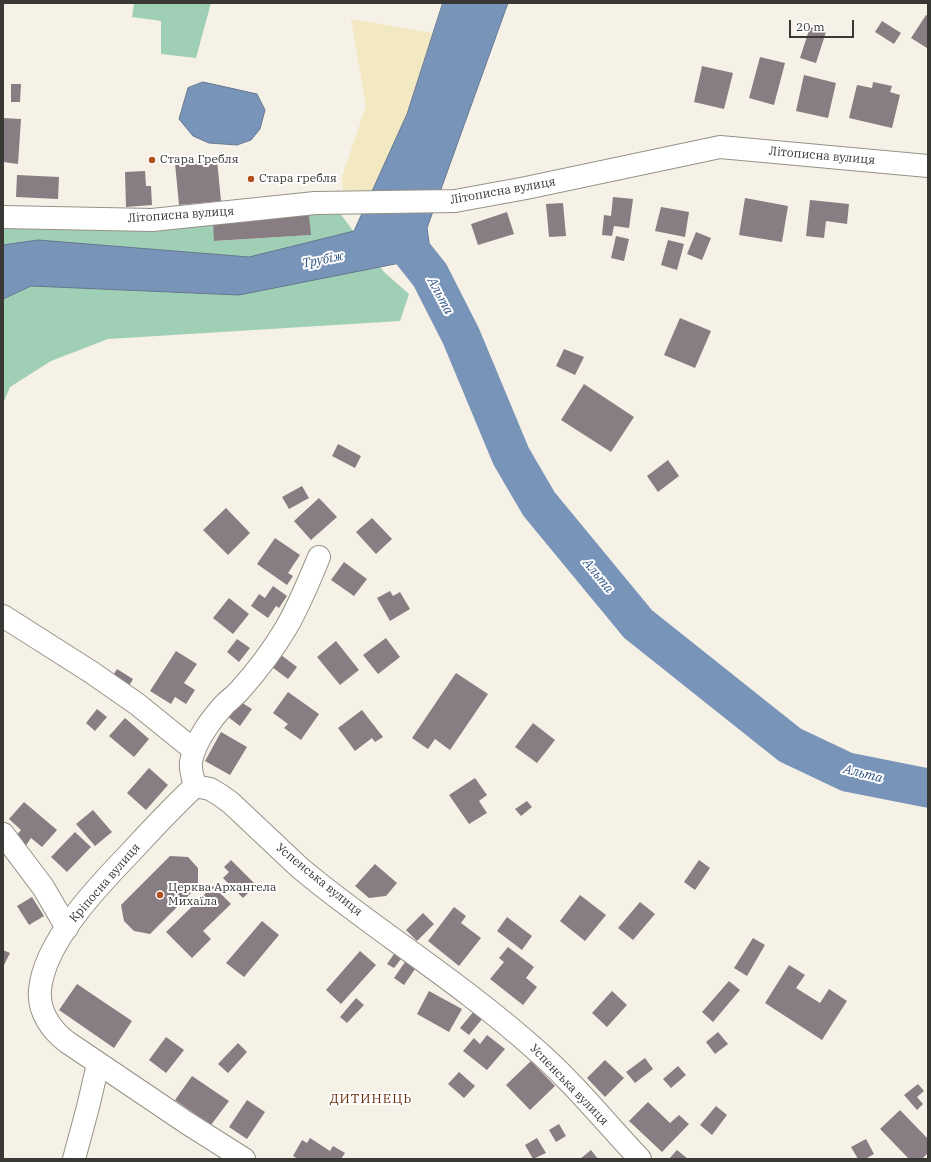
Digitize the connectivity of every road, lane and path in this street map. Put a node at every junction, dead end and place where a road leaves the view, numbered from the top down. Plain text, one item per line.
1 (928, 166) edge
2 (3, 217) edge
3 (319, 556) dead end
4 (3, 616) edge
5 (194, 750) junction
6 (194, 786) junction
7 (3, 834) edge
8 (67, 928) junction
9 (98, 1064) junction
10 (74, 1159) edge
11 (244, 1159) edge
12 (640, 1159) edge

1 - 2 street, Літописна вулиця
3 - 5 street
4 - 5 street
5 - 6 street
6 - 8 street, Кріпосна вулиця
6 - 12 street, Успенська вулиця
7 - 8 street
8 - 9 street, Кріпосна вулиця
9 - 10 street
9 - 11 street, Кріпосна вулиця

